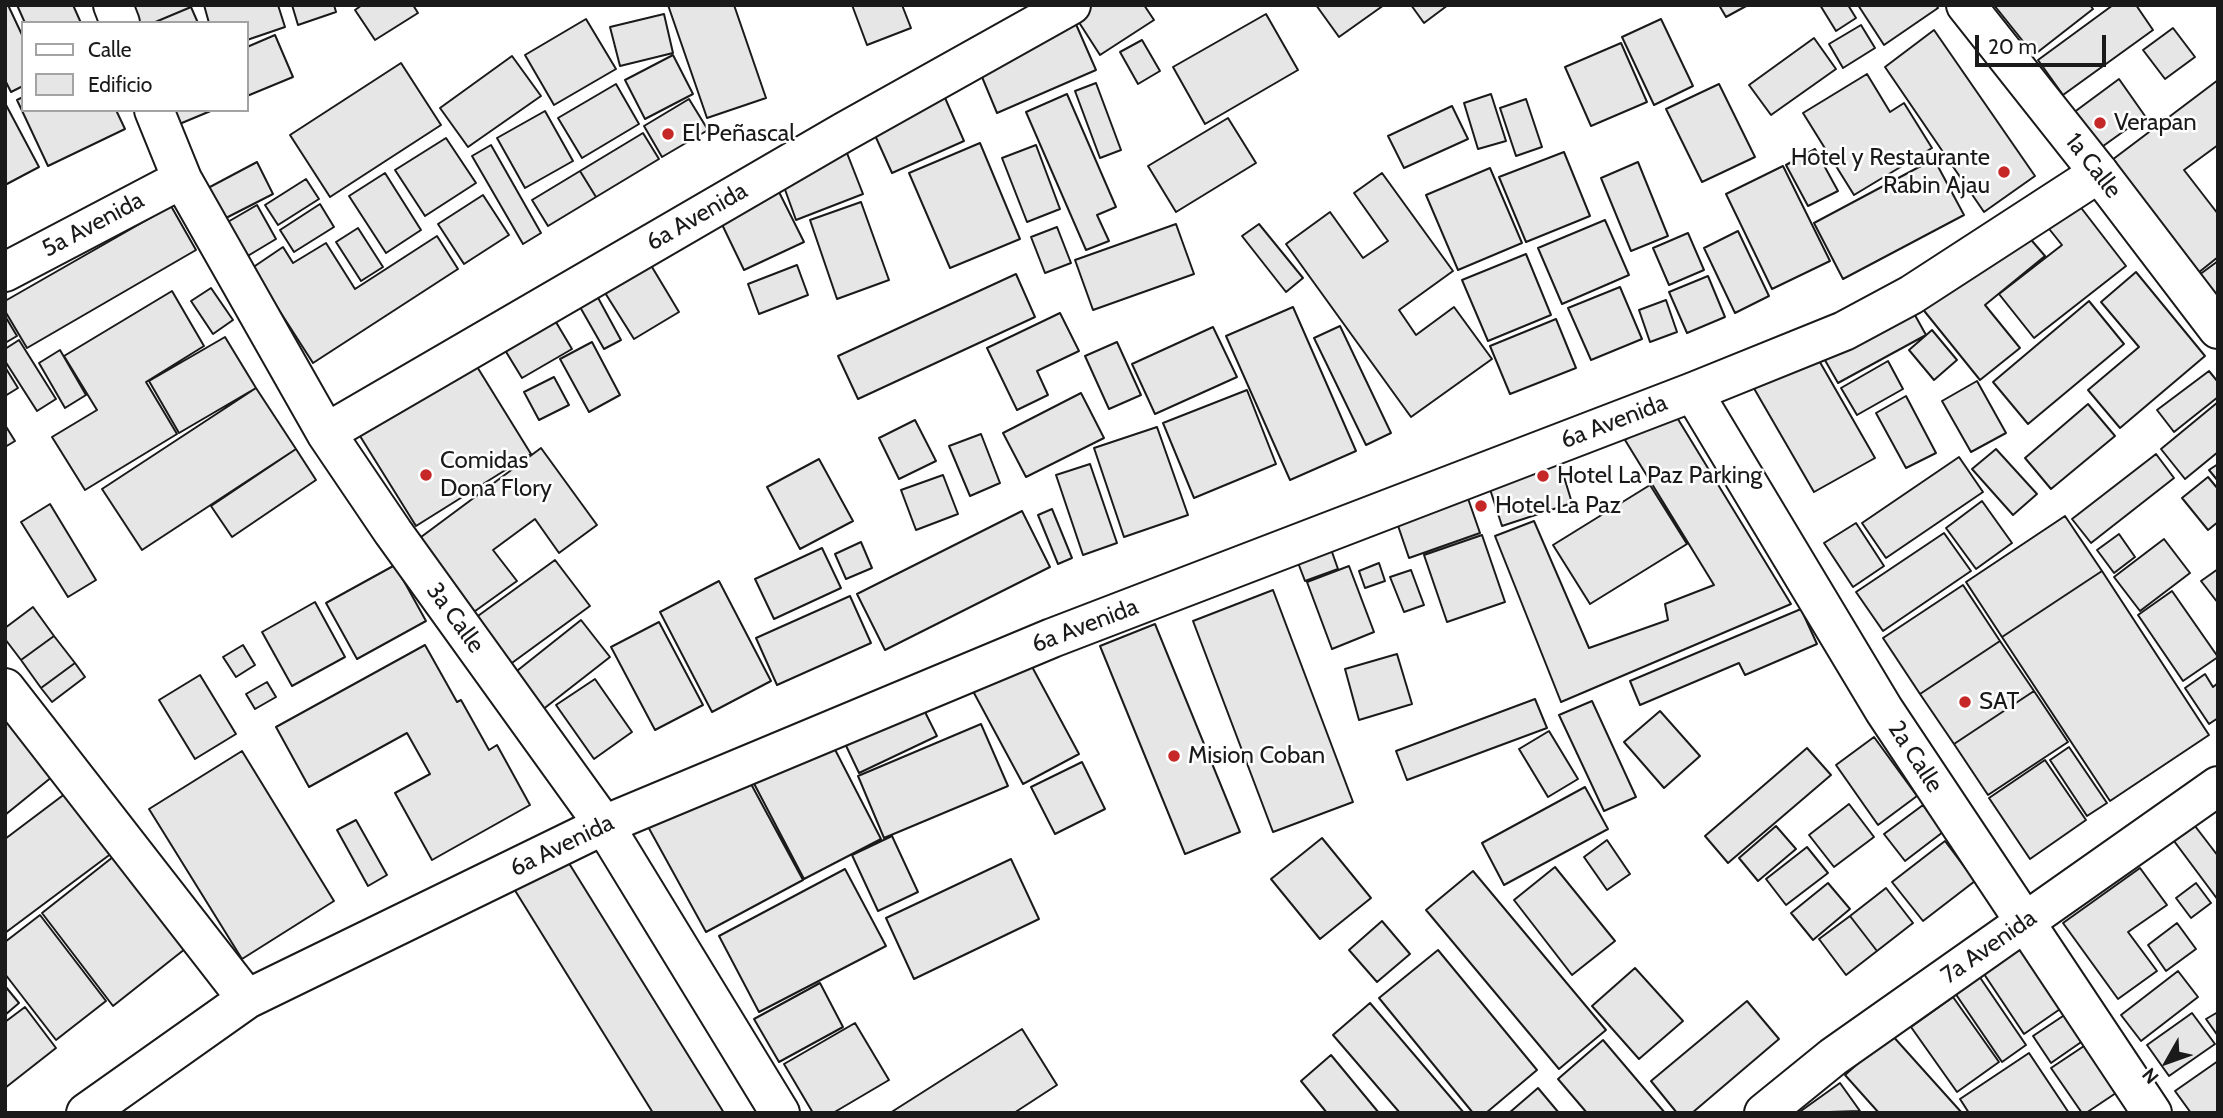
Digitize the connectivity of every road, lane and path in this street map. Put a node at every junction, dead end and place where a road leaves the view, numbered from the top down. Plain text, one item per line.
1 (1071, 5) edge
2 (1966, 5) edge
3 (156, 112) edge
4 (2099, 173) junction
5 (182, 179) junction
6 (5, 272) edge
7 (2218, 329) edge
8 (1693, 392) junction
9 (326, 433) junction
10 (5, 688) edge
11 (2218, 786) edge
12 (604, 825) junction
13 (2025, 923) junction
14 (247, 999) junction
15 (86, 1113) edge
16 (780, 1113) edge
17 (1764, 1113) edge
18 (2152, 1113) edge

1 - 9 street, 6a Avenida
2 - 4 street, 1a Calle
3 - 5 street, 3a Calle
4 - 7 street, 1a Calle
4 - 8 street, 6a Avenida
5 - 6 street, 5a Avenida
5 - 9 street, 3a Calle
8 - 12 street, 6a Avenida
8 - 13 street, 2a Calle
9 - 12 street, 3a Calle
10 - 14 street
11 - 13 street, 7a Avenida
12 - 14 street, 6a Avenida
12 - 16 street, 3a Calle
13 - 17 street, 7a Avenida
13 - 18 street, 2a Calle
14 - 15 street, 6a Avenida

